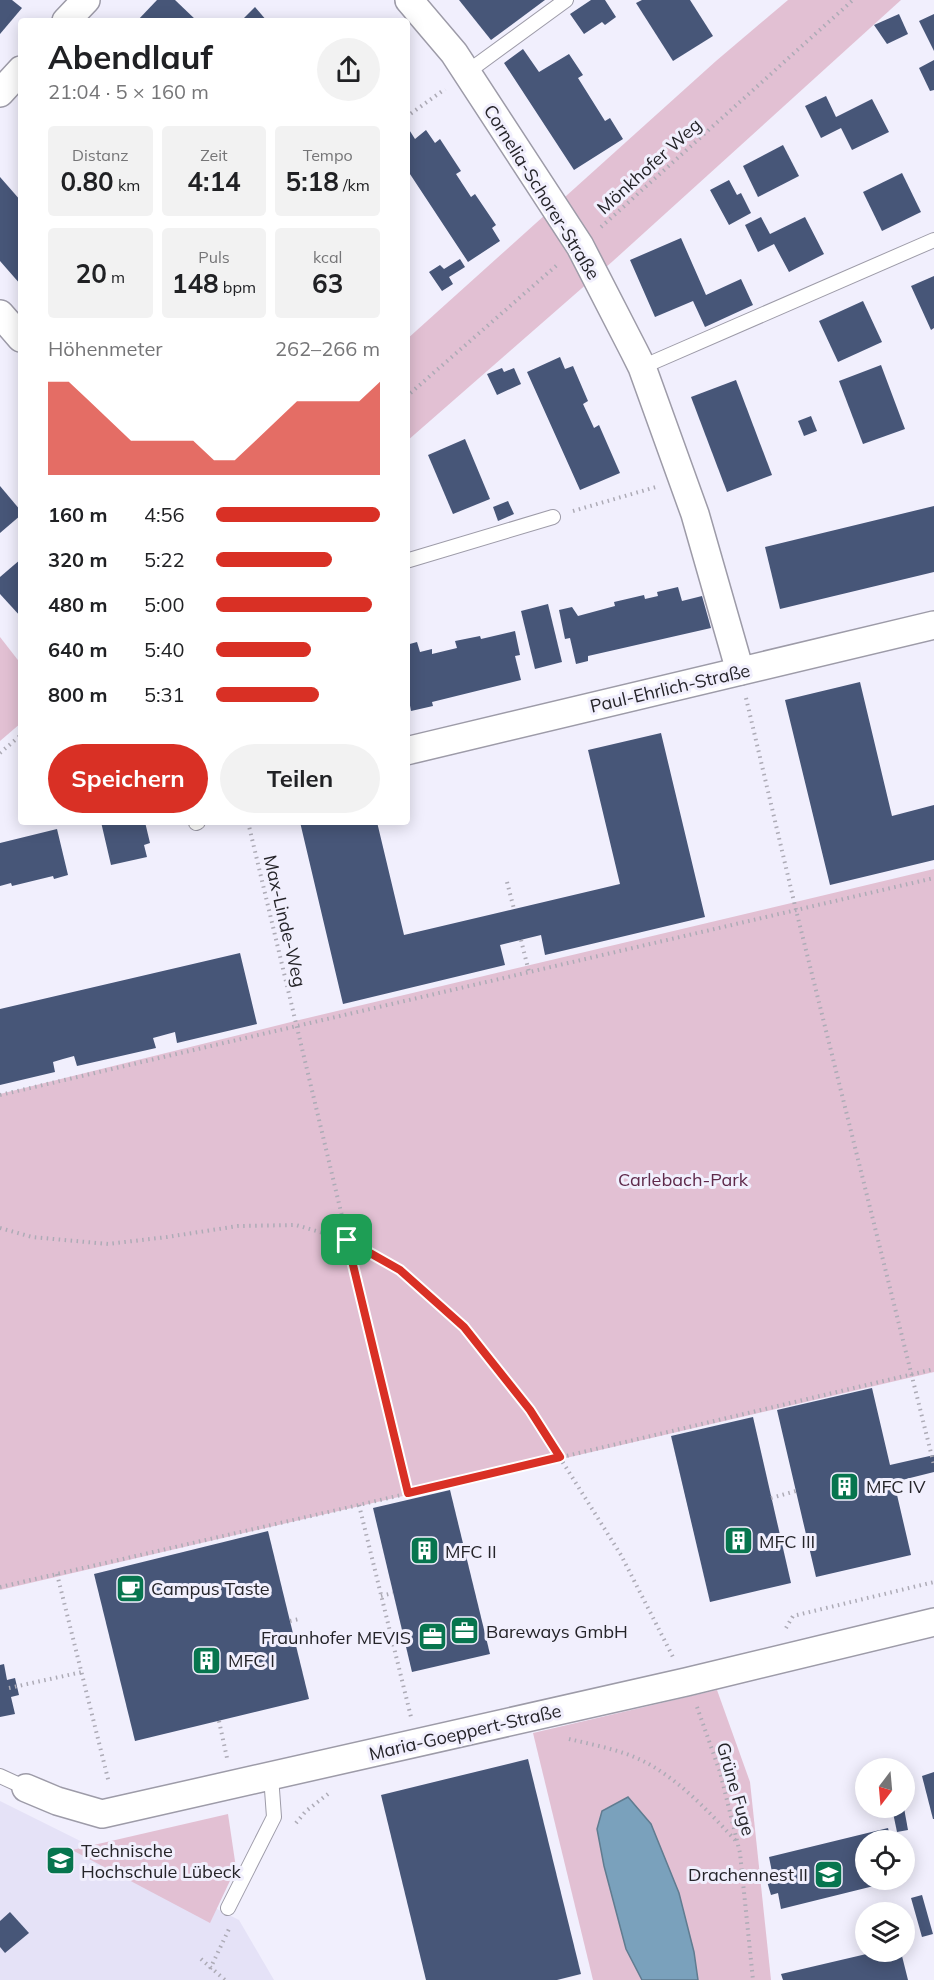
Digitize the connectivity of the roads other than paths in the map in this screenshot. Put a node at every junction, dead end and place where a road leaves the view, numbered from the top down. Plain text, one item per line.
1 (85, 0) edge
2 (409, 0) edge
3 (566, 0) edge
4 (69, 18) edge
5 (466, 73) junction
6 (934, 240) edge
7 (0, 314) edge
8 (18, 335) edge
9 (642, 367) junction
10 (553, 517) road end
11 (410, 560) edge
12 (934, 625) edge
13 (740, 671) junction
14 (410, 750) edge
15 (934, 1622) edge
16 (0, 1776) edge
17 (271, 1776) junction
18 (26, 1788) joint
19 (228, 1908) dead end

1 - 4 street
2 - 5 street, Cornelia-Schorer-Straße
3 - 5 lane
5 - 9 street, Cornelia-Schorer-Straße
6 - 9 lane
7 - 8 street
9 - 13 street, Cornelia-Schorer-Straße
10 - 11 lane
12 - 13 street, Paul-Ehrlich-Straße
13 - 14 street, Paul-Ehrlich-Straße
15 - 17 street, Maria-Goeppert-Straße
16 - 18 lane, Maria-Goeppert-Straße
17 - 18 street, Maria-Goeppert-Straße
17 - 19 lane

